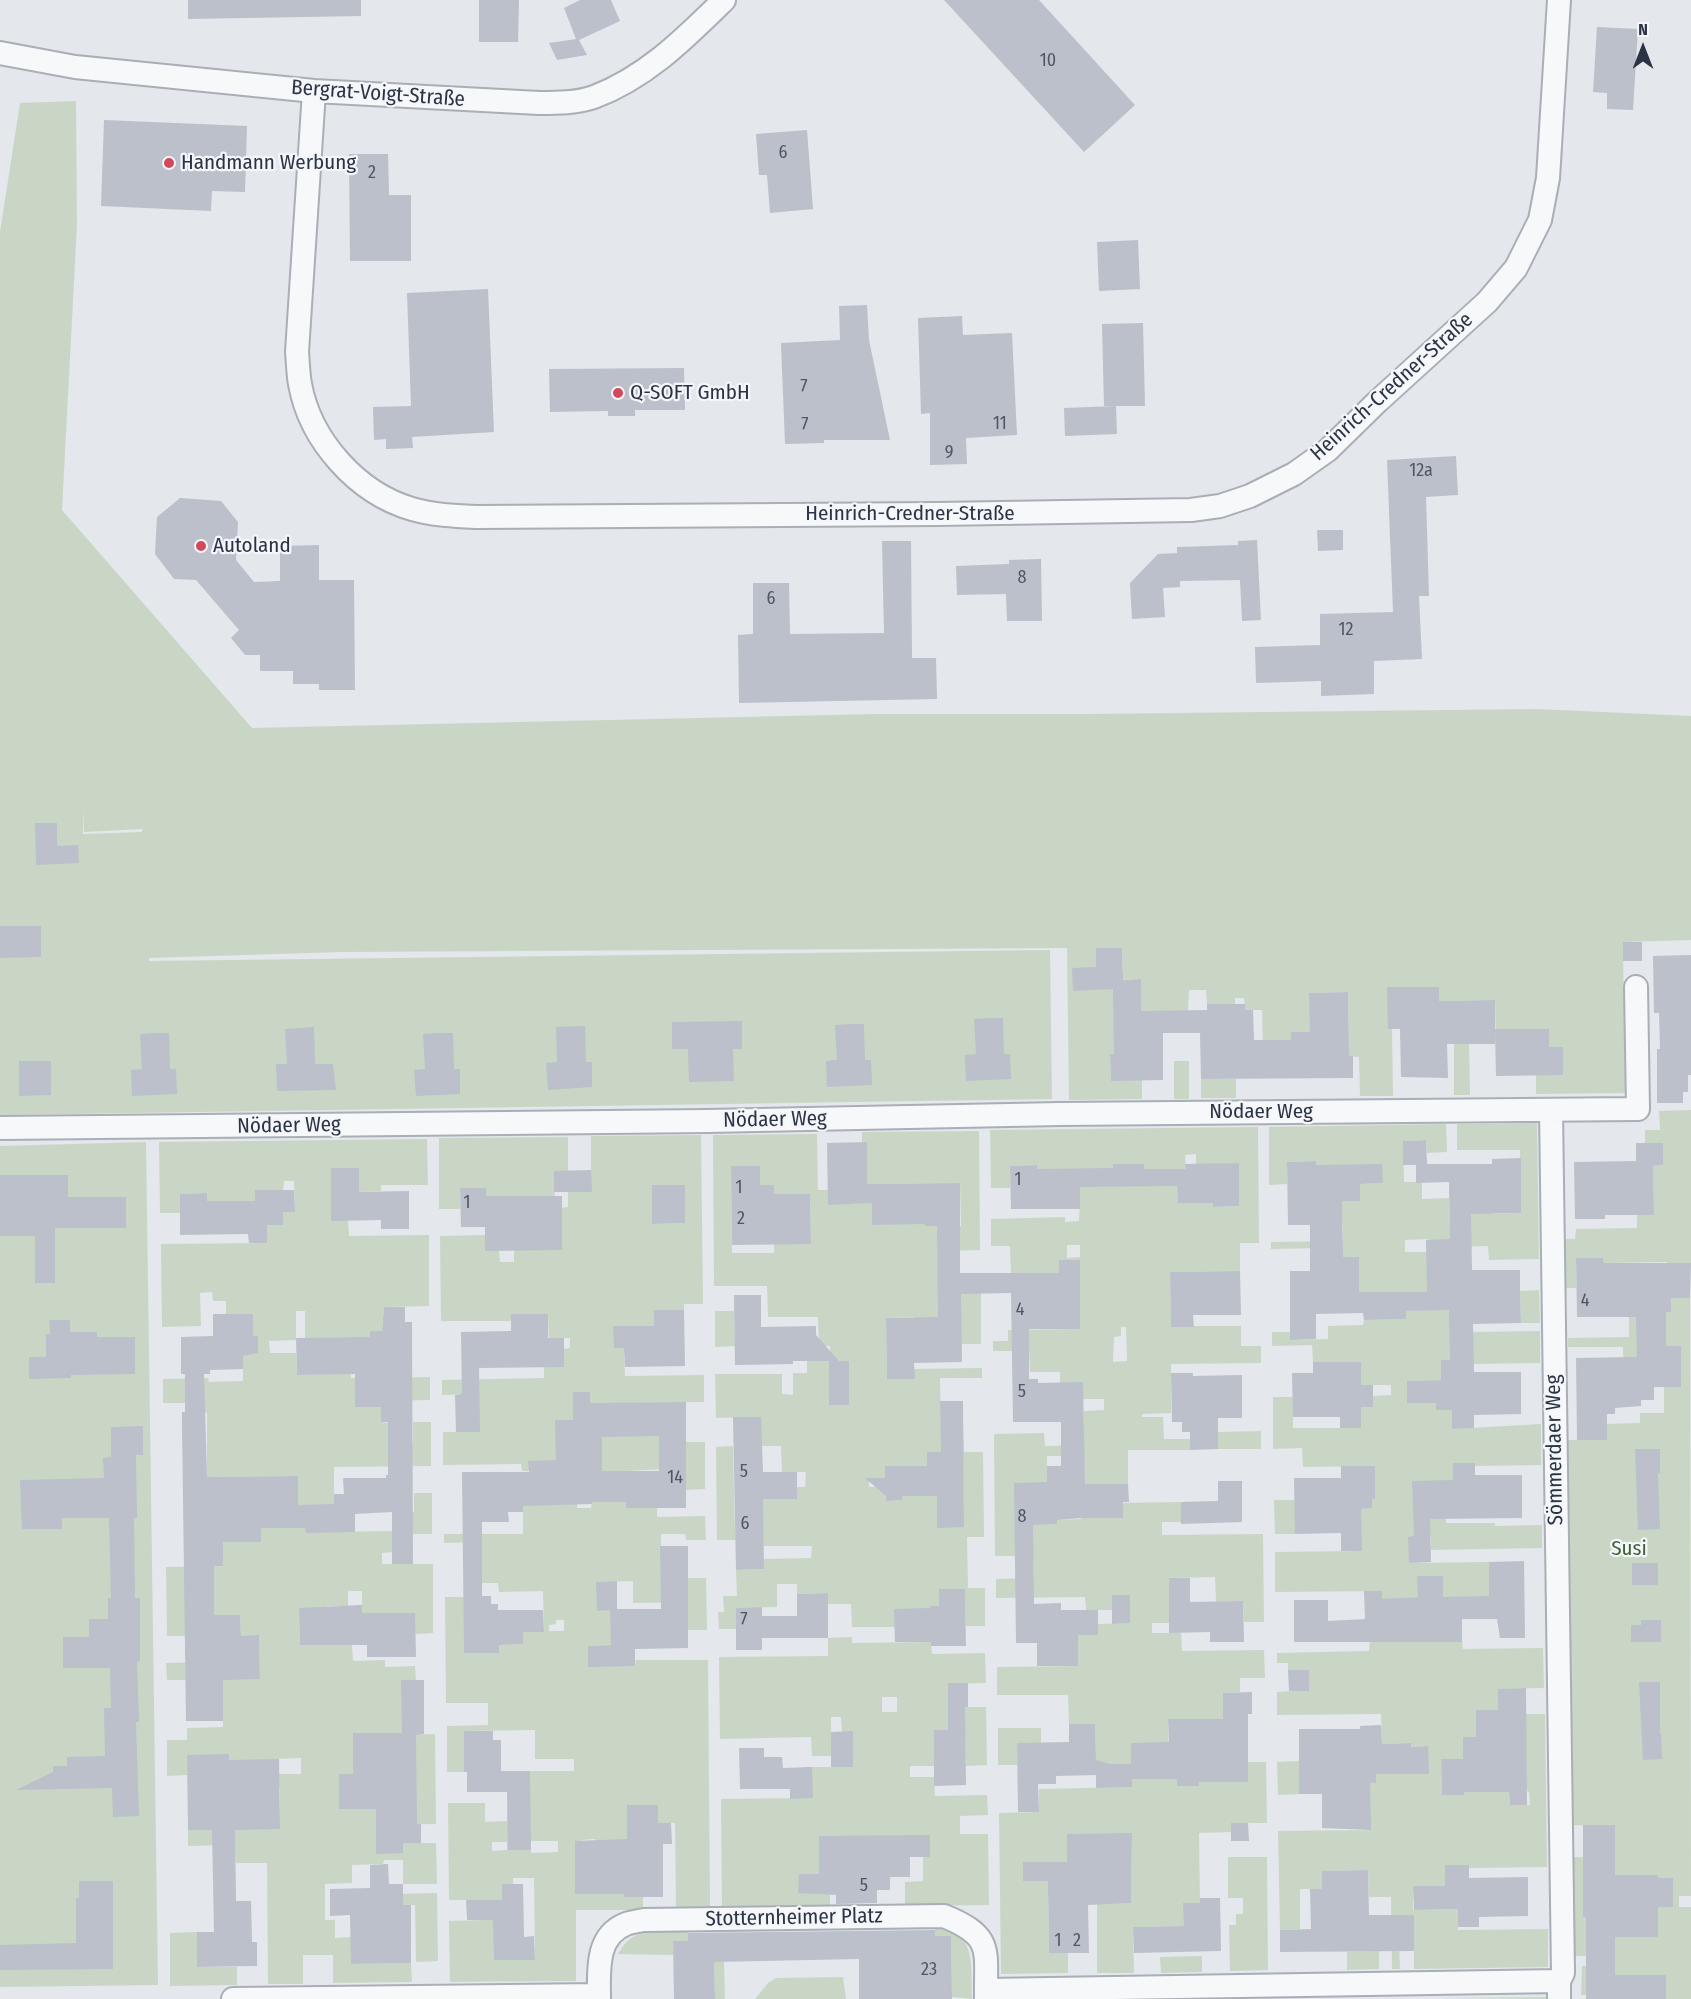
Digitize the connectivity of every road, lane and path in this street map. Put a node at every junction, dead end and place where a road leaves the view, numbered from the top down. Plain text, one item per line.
1 (724, 0) edge
2 (1559, 0) edge
3 (0, 53) edge
4 (314, 91) junction
5 (1636, 987) dead end
6 (1551, 1110) junction
7 (0, 1128) edge
8 (1559, 1990) edge
9 (986, 1994) edge
10 (599, 1997) edge
11 (234, 1999) edge

1 - 4 street, Bergrat-Voigt-Straße
2 - 4 street, Heinrich-Credner-Straße
3 - 4 street, Bergrat-Voigt-Straße
5 - 6 street
6 - 7 street, Nödaer Weg
6 - 8 street, Sömmerdaer Weg
8 - 9 street
9 - 10 street, Stotternheimer Platz
10 - 11 street

